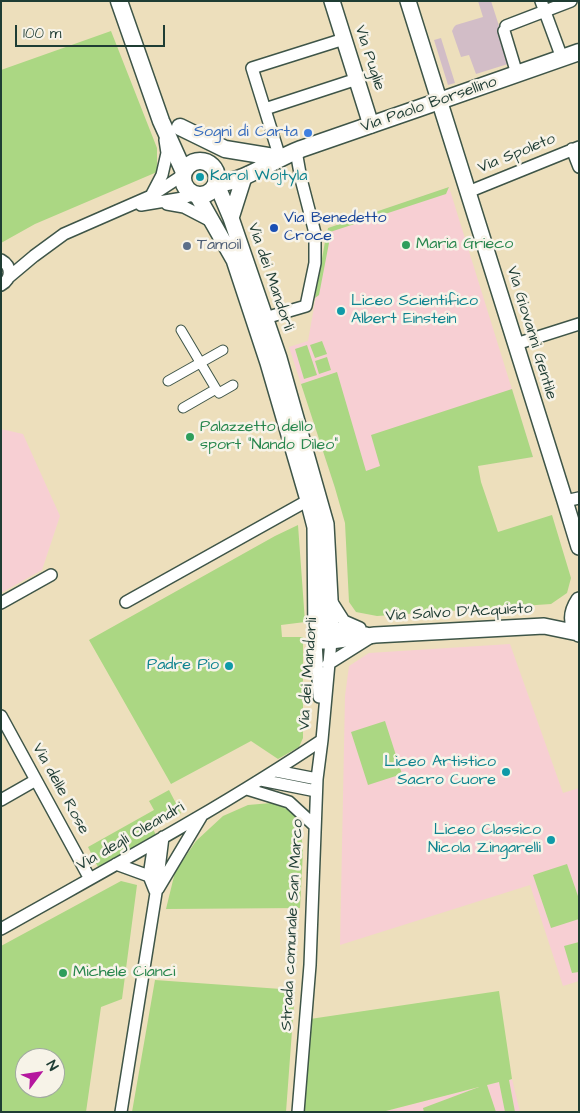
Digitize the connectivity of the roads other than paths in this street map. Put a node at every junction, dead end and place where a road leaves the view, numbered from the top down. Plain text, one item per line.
1 (119, 1) edge
2 (332, 1) edge
3 (408, 1) edge
4 (571, 1) edge
5 (543, 6) edge
6 (344, 39) junction
7 (579, 52) edge
8 (562, 58) junction
9 (517, 74) junction
10 (357, 79) junction
11 (151, 91) junction
12 (440, 101) junction
13 (265, 109) junction
14 (161, 121) junction
15 (372, 125) junction
16 (180, 126) junction
17 (576, 148) edge
18 (296, 151) junction
19 (280, 158) junction
20 (208, 162) junction
21 (579, 167) edge
22 (184, 174) junction
23 (244, 177) junction
24 (217, 184) junction
25 (468, 192) junction
26 (196, 195) junction
27 (156, 199) junction
28 (231, 218) junction
29 (211, 221) junction
30 (34, 256) junction
31 (3, 261) edge
32 (4, 283) edge
33 (265, 318) junction
34 (579, 324) edge
35 (181, 330) dead end
36 (516, 344) junction
37 (223, 350) dead end
38 (200, 362) junction
39 (168, 381) dead end
40 (233, 385) dead end
41 (216, 389) junction
42 (183, 408) dead end
43 (313, 498) junction
44 (572, 500) edge
45 (579, 547) edge
46 (51, 575) dead end
47 (330, 599) junction
48 (126, 602) dead end
49 (1, 603) edge
50 (576, 605) edge
51 (544, 626) junction
52 (323, 634) junction
53 (578, 634) edge
54 (375, 635) junction
55 (328, 664) junction
56 (1, 716) edge
57 (322, 740) junction
58 (276, 771) junction
59 (317, 779) junction
60 (36, 780) junction
61 (261, 780) junction
62 (247, 789) junction
63 (316, 791) junction
64 (1, 800) edge
65 (202, 815) junction
66 (315, 826) junction
67 (158, 840) junction
68 (116, 864) junction
69 (149, 876) junction
70 (90, 879) junction
71 (156, 893) junction
72 (1, 929) edge
73 (121, 1112) edge
74 (298, 1112) edge

1 - 11 main road
2 - 6 street, Via Puglie
3 - 12 street, Via Giovanni Gentile
4 - 5 street
5 - 8 street
5 - 9 street
6 - 10 street, Via Puglie
6 - 13 street
7 - 8 main road, Via Paolo Borsellino
8 - 9 main road, Via Paolo Borsellino
9 - 12 main road, Via Paolo Borsellino
10 - 13 street
10 - 15 street, Via Puglie
11 - 14 main road
11 - 16 main road
12 - 15 main road, Via Paolo Borsellino
12 - 25 street, Via Giovanni Gentile
13 - 19 street
14 - 22 main road
14 - 27 street
15 - 18 main road, Via Paolo Borsellino
16 - 19 main road
16 - 20 main road
17 - 21 street
17 - 25 street, Via Spoleto
18 - 19 main road, Via Paolo Borsellino
18 - 33 street
19 - 20 main road
19 - 23 main road, Via Paolo Borsellino
20 - 22 main road
20 - 24 main road
22 - 26 main road
22 - 27 street
23 - 24 main road, Via Paolo Borsellino
23 - 28 street
24 - 26 main road
24 - 28 street, Via dei Mandorli
25 - 36 street, Via Giovanni Gentile
26 - 27 street
26 - 29 street, Via dei Mandorli
27 - 29 street
27 - 30 street
28 - 33 street, Via dei Mandorli
29 - 43 street, Via dei Mandorli
30 - 31 street
30 - 32 street
31 - 32 street
33 - 43 street, Via dei Mandorli
34 - 36 street
35 - 38 street
36 - 44 street, Via Giovanni Gentile
37 - 38 street
38 - 39 street
38 - 41 street
40 - 41 street
41 - 42 street
43 - 47 street, Via dei Mandorli
43 - 48 street
43 - 52 street, Via dei Mandorli
44 - 45 street, Via Giovanni Gentile
46 - 49 street
47 - 52 street, Via dei Mandorli
47 - 54 street
50 - 51 street, Via Salvo D'Acquisto
50 - 53 street
51 - 53 street, Via Salvo D'Acquisto
51 - 54 street, Via Salvo D'Acquisto
52 - 54 street, Via Salvo D'Acquisto
52 - 55 street, Via dei Mandorli
52 - 57 street, Via dei Mandorli
54 - 55 street
55 - 57 street, Via dei Mandorli
56 - 60 street, Via delle Rose
57 - 58 street, Via degli Oleandri
57 - 59 street, Strada comunale San Marco
58 - 59 street
58 - 61 street, Via degli Oleandri
59 - 63 street, Strada comunale San Marco
60 - 64 street
60 - 70 street, Via delle Rose
61 - 62 street, Via degli Oleandri
61 - 63 street
62 - 65 street, Via degli Oleandri
62 - 66 street
63 - 66 street, Strada comunale San Marco
65 - 67 street, Via degli Oleandri
65 - 71 street
66 - 74 street, Strada comunale San Marco
67 - 68 street, Via degli Oleandri
67 - 69 street
67 - 71 street
68 - 69 street
68 - 70 street, Via degli Oleandri
69 - 71 street
70 - 72 street, Via degli Oleandri
71 - 73 street

